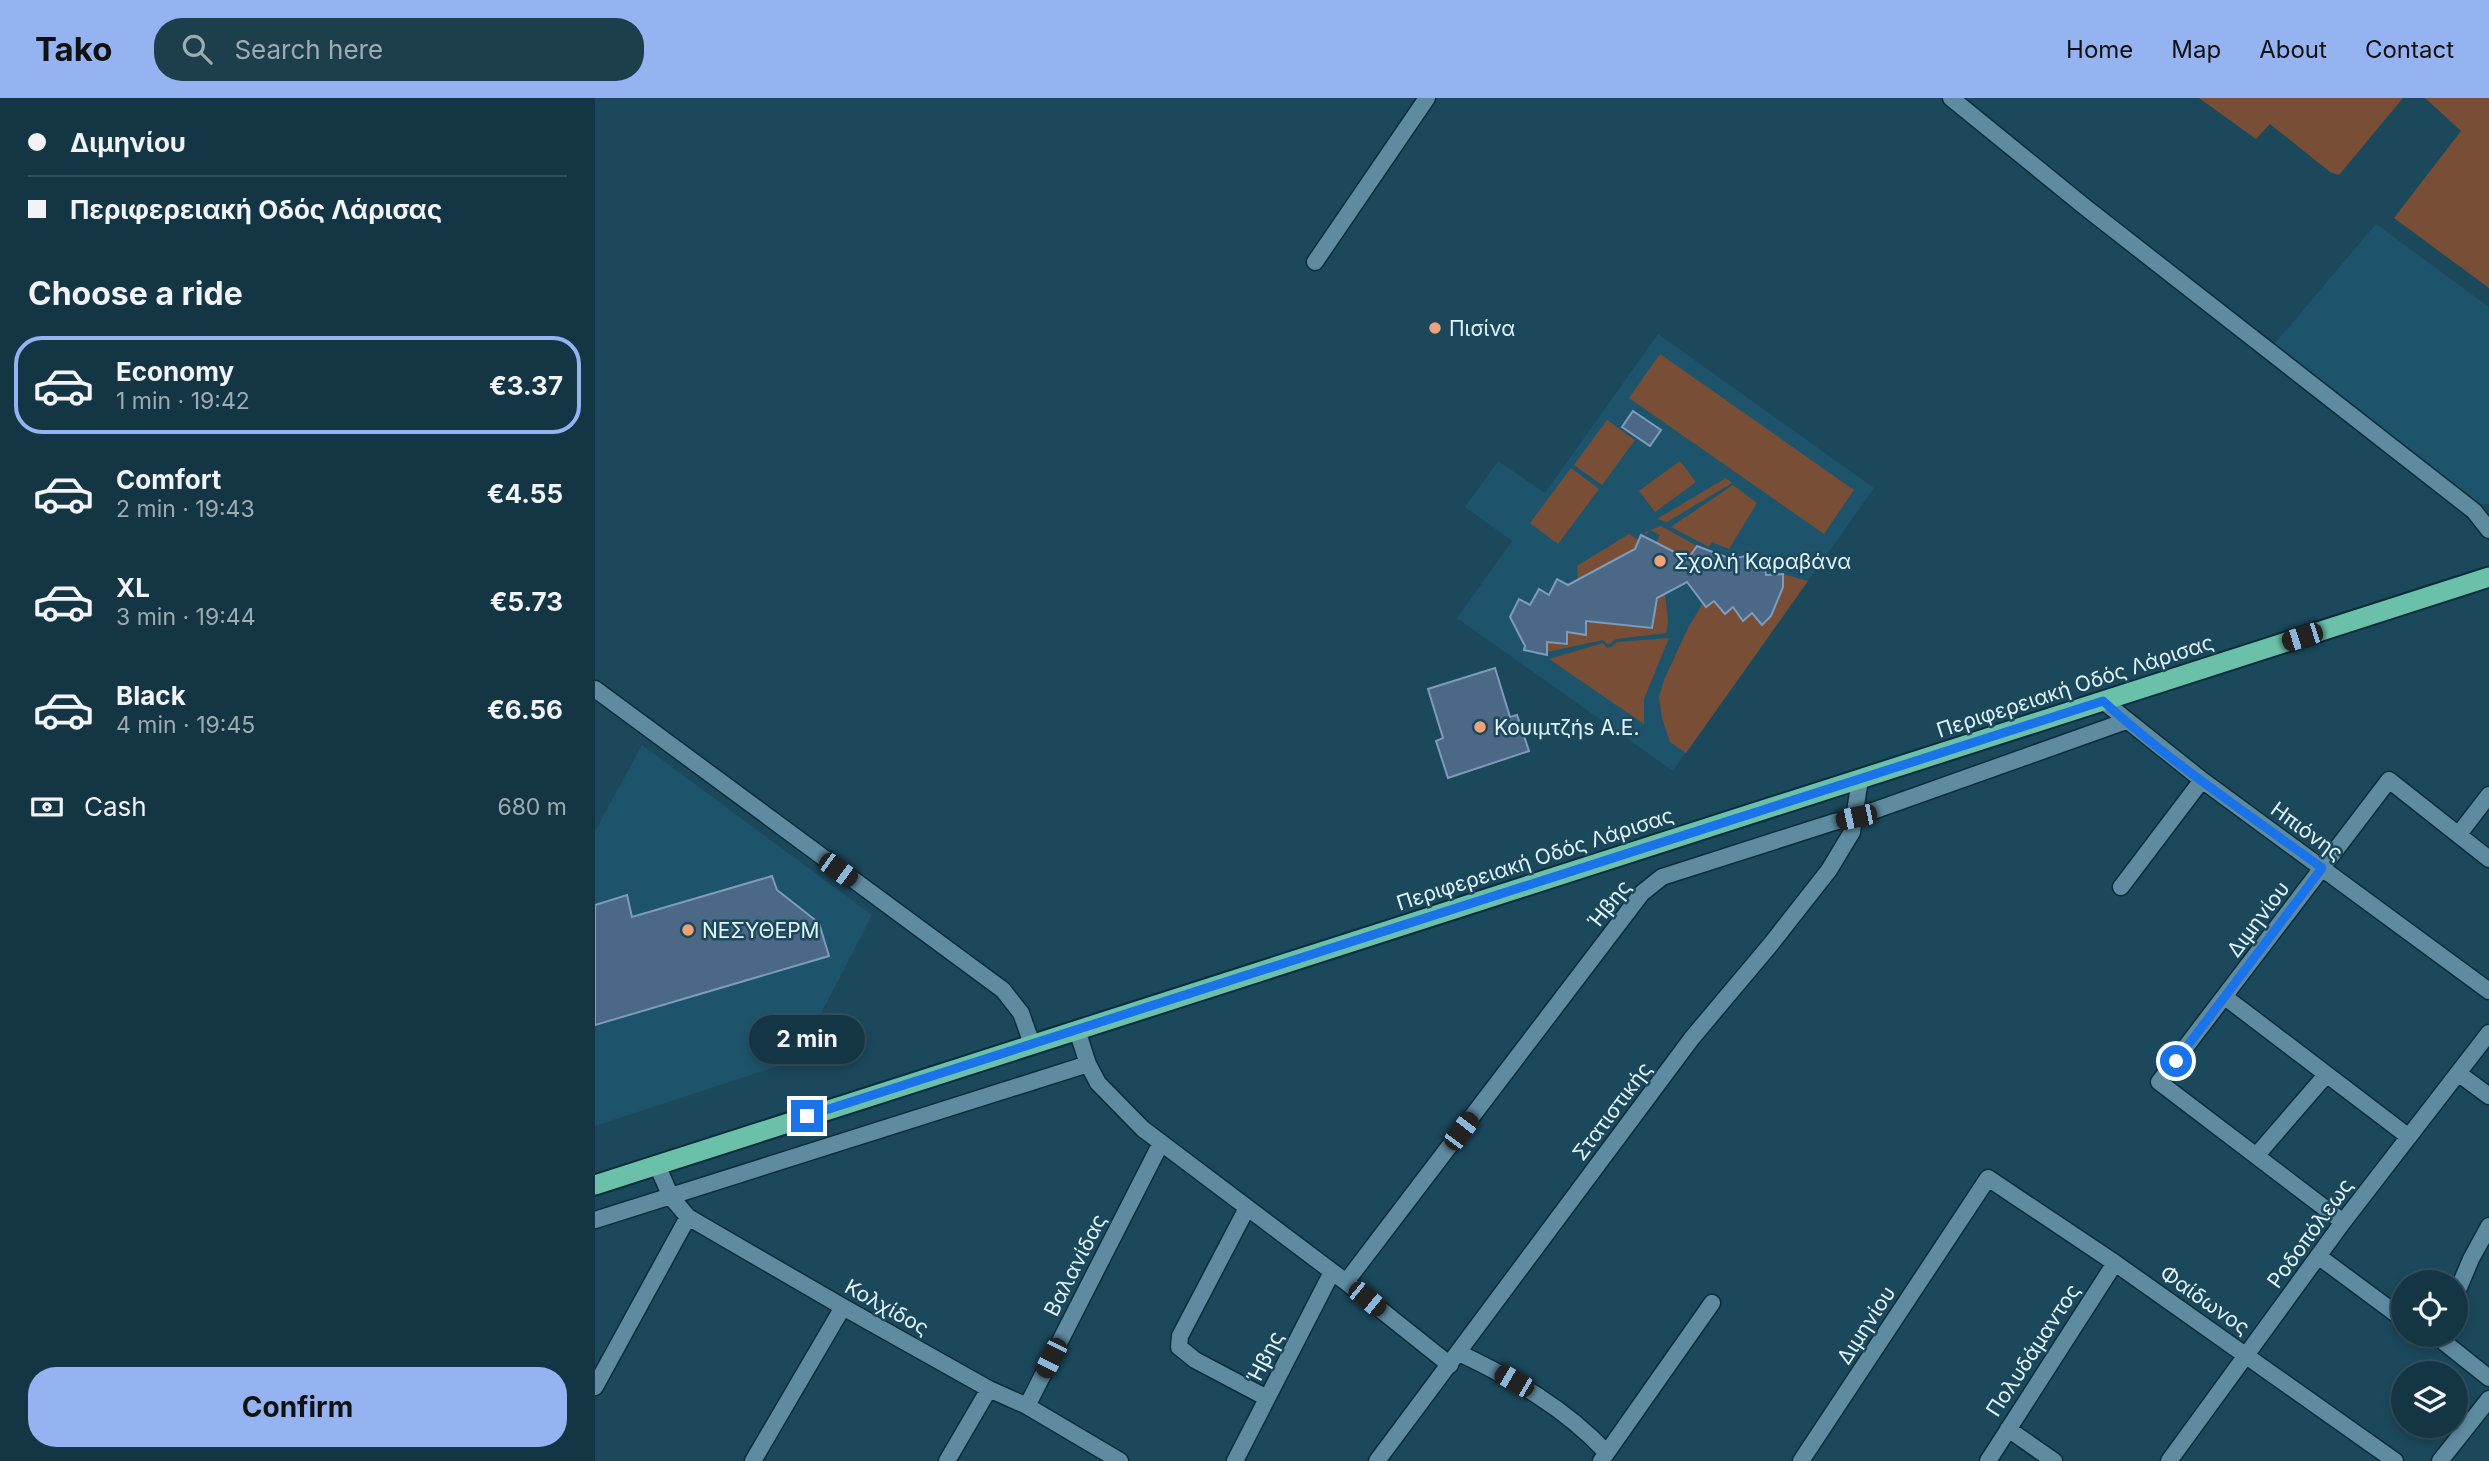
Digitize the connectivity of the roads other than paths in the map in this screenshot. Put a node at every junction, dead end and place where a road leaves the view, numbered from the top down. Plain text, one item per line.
1 (1427, 98) edge
2 (1951, 98) edge
3 (1314, 262) dead end
4 (2482, 510) edge
5 (2489, 530) edge
6 (2489, 577) edge
7 (595, 689) edge
8 (2103, 701) junction
9 (2126, 721) junction
10 (1860, 779) junction
11 (2202, 780) junction
12 (2489, 795) edge
13 (1856, 817) junction
14 (2459, 834) junction
15 (2489, 859) edge
16 (2322, 868) junction
17 (2121, 887) dead end
18 (2489, 991) edge
19 (2225, 997) junction
20 (1077, 1030) junction
21 (2489, 1033) edge
22 (1032, 1044) junction
23 (1088, 1064) junction
24 (2459, 1073) junction
25 (2326, 1075) junction
26 (2489, 1096) edge
27 (2409, 1137) junction
28 (1161, 1143) junction
29 (2256, 1156) junction
30 (657, 1165) junction
31 (1988, 1178) joint
32 (595, 1185) edge
33 (671, 1197) junction
34 (1247, 1208) junction
35 (688, 1217) junction
36 (595, 1220) edge
37 (2343, 1222) junction
38 (2489, 1226) edge
39 (2318, 1256) junction
40 (2115, 1263) junction
41 (2466, 1270) edge
42 (1332, 1272) junction
43 (1346, 1282) junction
44 (1712, 1303) dead end
45 (843, 1307) junction
46 (2391, 1310) edge
47 (2450, 1347) edge
48 (2246, 1356) junction
49 (1455, 1359) junction
50 (2489, 1378) edge
51 (595, 1387) edge
52 (989, 1389) junction
53 (1267, 1398) junction
54 (2489, 1399) edge
55 (1027, 1406) junction
56 (2008, 1429) junction
57 (1604, 1457) edge
58 (2175, 1459) edge
59 (1114, 1460) edge
60 (753, 1461) edge
61 (947, 1461) edge
62 (1235, 1461) edge
63 (1377, 1461) edge
64 (1801, 1461) edge
65 (1988, 1461) edge
66 (2054, 1461) edge
67 (2395, 1461) edge
68 (2440, 1461) edge

1 - 3 street
2 - 4 street
4 - 5 street
6 - 8 highway, Περιφερειακή Οδός Λάρισας
7 - 22 street
8 - 9 street, Ηπιόνης
8 - 10 highway, Περιφερειακή Οδός Λάρισας
9 - 11 street, Ηπιόνης
9 - 13 street, Ήβης
10 - 13 street, Στατιστικής
10 - 20 highway, Περιφερειακή Οδός Λάρισας
11 - 16 street, Ηπιόνης
11 - 17 street
12 - 14 street
13 - 43 street, Ήβης
13 - 49 street, Στατιστικής
14 - 15 street
14 - 16 street, Διμηνίου
16 - 18 street, Ηπιόνης
16 - 19 street, Διμηνίου
19 - 25 street
19 - 29 street, Διμηνίου
20 - 22 highway, Περιφερειακή Οδός Λάρισας
20 - 23 street
21 - 24 street, Ροδοπόλεως
22 - 30 highway, Περιφερειακή Οδός Λάρισας
23 - 28 street
23 - 33 street
24 - 26 street
24 - 27 street, Ροδοπόλεως
25 - 27 street
25 - 29 street
27 - 37 street, Ροδοπόλεως
28 - 34 street
28 - 55 street, Βαλανίδας
29 - 37 street
30 - 32 highway, Περιφερειακή Οδός Λάρισας
30 - 33 street, Κολχίδος
31 - 40 street, Φαίδωνος
31 - 64 street, Διμηνίου
33 - 35 street, Κολχίδος
33 - 36 street
34 - 42 street
34 - 53 street
35 - 45 street, Κολχίδος
35 - 51 street
37 - 39 street, Ροδοπόλεως
38 - 41 street
39 - 46 street
39 - 48 street, Ροδοπόλεως
40 - 48 street, Φαίδωνος
40 - 56 street, Πολυδάμαντος
42 - 43 street
42 - 53 street, Ήβης
43 - 49 street
44 - 57 street
45 - 52 street, Κολχίδος
45 - 60 street
47 - 50 street
48 - 58 street, Ροδοπόλεως
48 - 67 street, Φαίδωνος
49 - 57 street
49 - 63 street, Στατιστικής
52 - 55 street, Κολχίδος
52 - 61 street
53 - 62 street, Ήβης
54 - 68 street
55 - 59 street, Κολχίδος
56 - 65 street, Πολυδάμαντος
56 - 66 street

